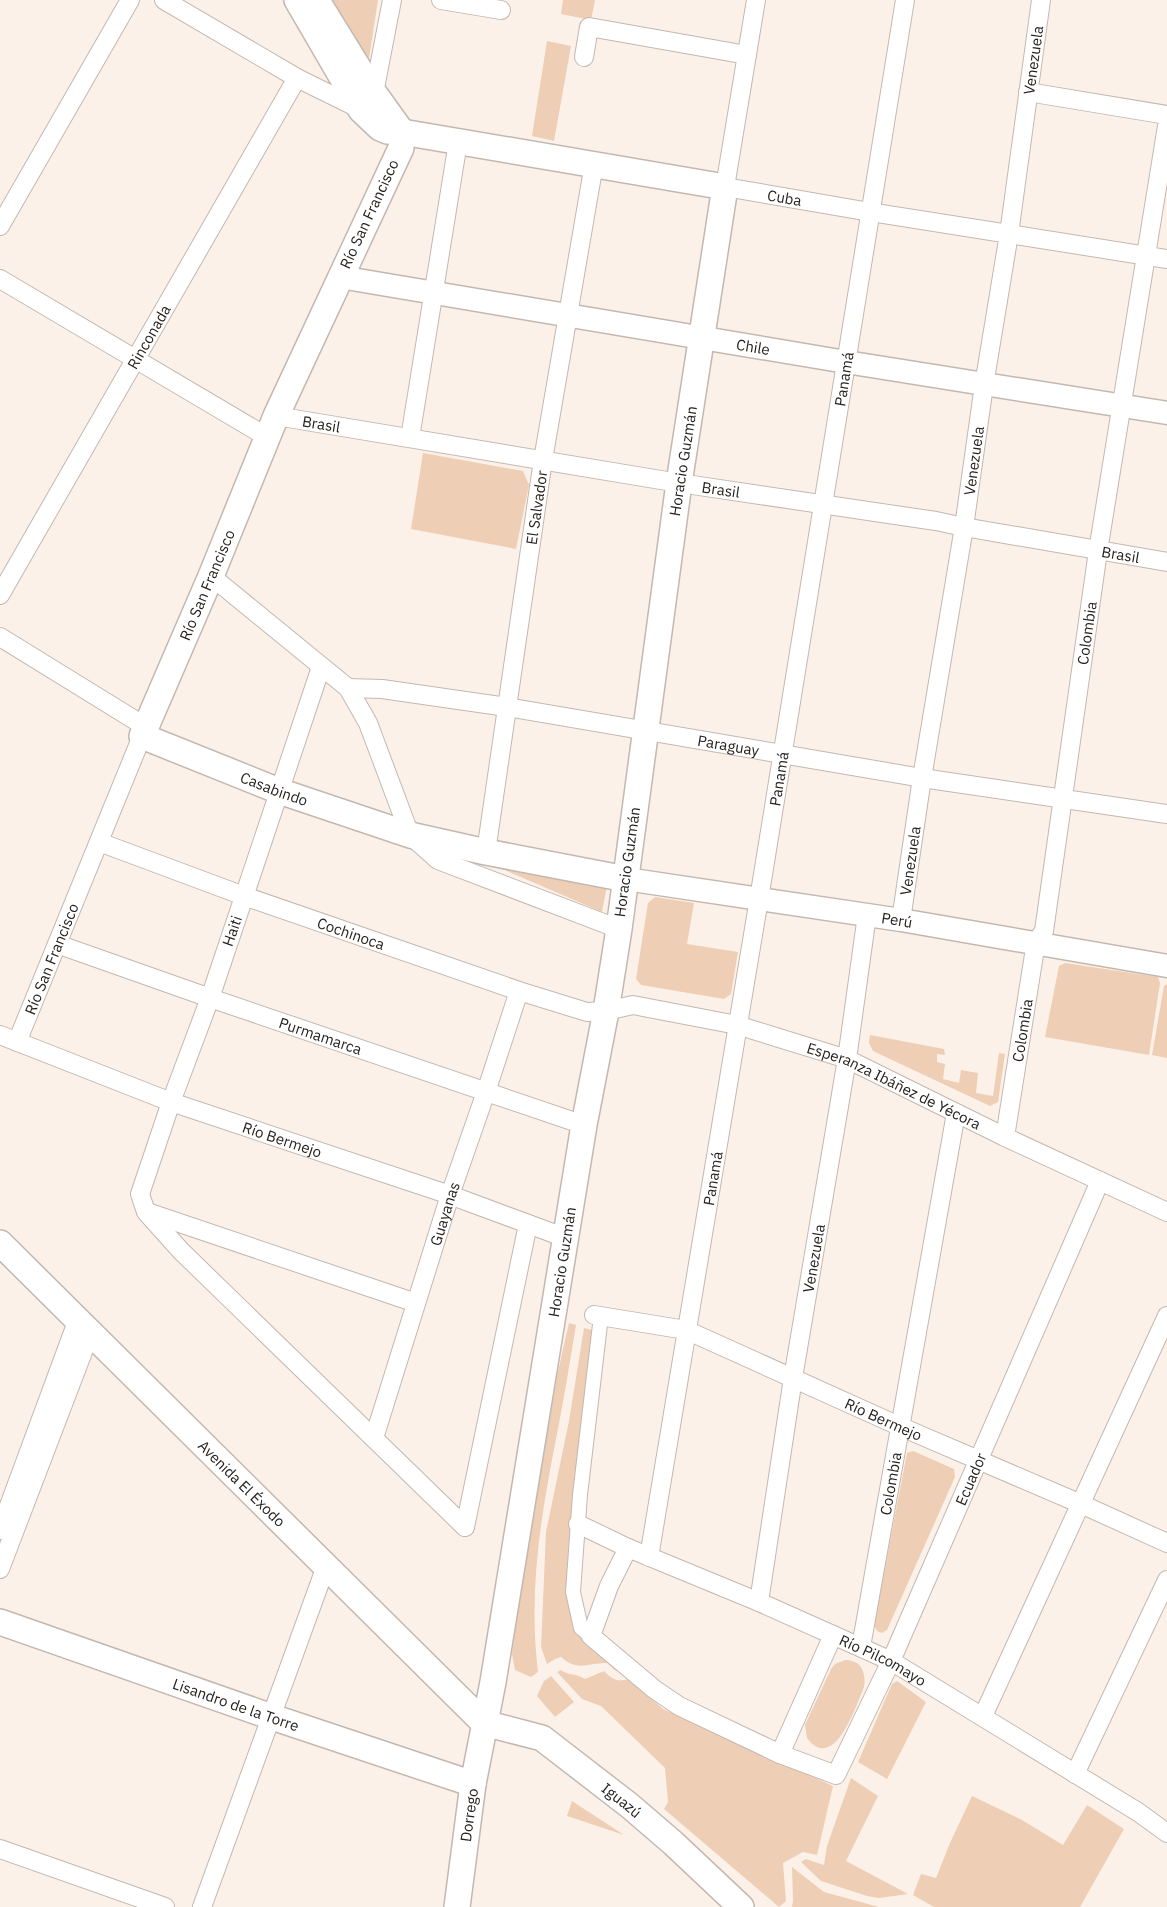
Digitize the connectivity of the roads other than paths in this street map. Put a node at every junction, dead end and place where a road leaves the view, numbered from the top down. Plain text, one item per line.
1 (130, 0) edge
2 (164, 0) edge
3 (297, 0) edge
4 (316, 0) edge
5 (392, 0) edge
6 (441, 0) edge
7 (756, 0) edge
8 (905, 0) edge
9 (1041, 0) edge
10 (501, 10) dead end
11 (747, 55) junction
12 (584, 57) dead end
13 (297, 78) junction
14 (1028, 92) junction
15 (368, 101) junction
16 (1167, 115) edge
17 (1167, 126) edge
18 (402, 132) junction
19 (458, 142) junction
20 (594, 164) junction
21 (725, 187) junction
22 (870, 212) junction
23 (0, 226) edge
24 (1010, 234) junction
25 (1147, 255) junction
26 (1167, 259) edge
27 (340, 277) junction
28 (0, 279) edge
29 (432, 293) junction
30 (568, 315) junction
31 (703, 338) junction
32 (136, 360) junction
33 (846, 362) junction
34 (984, 384) junction
35 (1122, 406) junction
36 (1167, 413) edge
37 (272, 427) junction
38 (410, 438) junction
39 (543, 460) junction
40 (679, 484) junction
41 (822, 506) junction
42 (964, 528) junction
43 (1098, 551) junction
44 (1167, 562) edge
45 (211, 576) junction
46 (0, 596) edge
47 (0, 637) edge
48 (321, 667) junction
49 (348, 688) junction
50 (507, 707) junction
51 (644, 730) junction
52 (144, 732) junction
53 (782, 755) junction
54 (922, 778) junction
55 (280, 791) junction
56 (1064, 798) junction
57 (1167, 814) edge
58 (410, 835) junction
59 (99, 842) junction
60 (486, 852) junction
61 (626, 879) junction
62 (244, 896) junction
63 (759, 899) junction
64 (868, 915) junction
65 (901, 920) junction
66 (618, 929) junction
67 (1036, 942) junction
68 (57, 944) junction
69 (1167, 966) edge
70 (519, 991) junction
71 (210, 998) junction
72 (606, 1011) junction
73 (737, 1025) junction
74 (0, 1035) edge
75 (16, 1042) junction
76 (847, 1059) junction
77 (486, 1092) junction
78 (171, 1102) junction
79 (956, 1113) junction
80 (584, 1125) junction
81 (1005, 1137) junction
82 (1100, 1181) junction
83 (450, 1195) junction
84 (146, 1212) junction
85 (1167, 1212) edge
86 (528, 1224) junction
87 (566, 1238) junction
88 (0, 1243) edge
89 (416, 1303) junction
90 (598, 1316) joint
91 (1167, 1316) edge
92 (84, 1325) junction
93 (686, 1330) junction
94 (793, 1378) junction
95 (899, 1426) junction
96 (374, 1438) junction
97 (979, 1461) junction
98 (1081, 1504) junction
99 (578, 1524) junction
100 (0, 1530) edge
101 (1167, 1543) edge
102 (628, 1548) junction
103 (649, 1557) junction
104 (326, 1566) junction
105 (0, 1569) edge
106 (1167, 1580) edge
107 (758, 1602) junction
108 (0, 1622) edge
109 (833, 1635) junction
110 (591, 1636) junction
111 (861, 1647) junction
112 (891, 1662) junction
113 (444, 1681) junction
114 (493, 1682) junction
115 (983, 1716) junction
116 (272, 1717) junction
117 (484, 1722) junction
118 (780, 1754) junction
119 (1075, 1774) junction
120 (473, 1784) junction
121 (1167, 1833) edge
122 (0, 1849) edge
123 (165, 1907) edge
124 (202, 1907) edge
125 (457, 1907) edge
126 (741, 1907) edge

1 - 23 street
2 - 13 street
3 - 15 main road
4 - 15 main road
5 - 15 street
6 - 10 street
7 - 11 street, Horacio Guzmán
8 - 22 street, Panamá
9 - 14 street, Venezuela
11 - 12 street
11 - 21 street, Horacio Guzmán
13 - 15 street
13 - 32 street, Rinconada
14 - 16 street
14 - 24 street, Venezuela
15 - 18 main road
17 - 25 street, Colombia
18 - 19 main road, Cuba
18 - 27 main road, Río San Francisco
19 - 20 main road, Cuba
19 - 29 street
20 - 21 main road, Cuba
20 - 30 street, El Salvador
21 - 22 street, Cuba
21 - 31 main road, Horacio Guzmán
22 - 24 street, Cuba
22 - 33 street, Panamá
24 - 25 street, Cuba
24 - 34 street, Venezuela
25 - 26 street, Cuba
25 - 35 street, Colombia
27 - 29 street, Chile
27 - 37 main road, Río San Francisco
28 - 32 street
29 - 30 street, Chile
29 - 38 street
30 - 31 street, Chile
30 - 39 street, El Salvador
31 - 33 street, Chile
31 - 40 main road, Horacio Guzmán
32 - 37 street
32 - 46 street, Rinconada
33 - 34 street, Chile
33 - 41 street, Panamá
34 - 35 street, Chile
34 - 42 street, Venezuela
35 - 36 street, Chile
35 - 43 street, Colombia
37 - 38 street, Brasil
37 - 45 main road, Río San Francisco
38 - 39 street, Brasil
39 - 40 street, Brasil
39 - 50 street, El Salvador
40 - 41 street, Brasil
40 - 51 main road, Horacio Guzmán
41 - 42 street, Brasil
41 - 53 street, Panamá
42 - 43 street, Brasil
42 - 54 street, Venezuela
43 - 44 street, Brasil
43 - 56 street, Colombia
45 - 48 street
45 - 52 main road, Río San Francisco
47 - 52 street
48 - 49 street
48 - 55 street, Haiti
49 - 50 street, Paraguay
49 - 58 street
50 - 51 street, Paraguay
50 - 60 street, El Salvador
51 - 53 street, Paraguay
51 - 61 main road, Horacio Guzmán
52 - 55 main road, Casabindo
52 - 59 street, Río San Francisco
53 - 54 street, Paraguay
53 - 63 street, Panamá
54 - 56 street, Paraguay
54 - 65 street, Venezuela
55 - 58 main road, Casabindo
55 - 62 street, Haiti
56 - 57 street, Paraguay
56 - 67 street, Colombia
58 - 60 main road, Casabindo
58 - 66 street, Casabindo
59 - 62 street, Cochinoca
59 - 68 street, Río San Francisco
60 - 61 main road, Casabindo
61 - 63 street, Perú
61 - 66 main road, Horacio Guzmán
62 - 70 street, Cochinoca
62 - 71 street, Haiti
63 - 64 street, Perú
63 - 73 street, Panamá
64 - 65 street, Perú
64 - 76 street, Venezuela
65 - 67 street, Perú
66 - 72 main road, Horacio Guzmán
67 - 69 street, Perú
67 - 81 street, Colombia
68 - 71 street, Purmamarca
68 - 75 street, Río San Francisco
70 - 72 street, Cochinoca
70 - 77 street, Guayanas
71 - 77 street, Purmamarca
71 - 78 street, Haiti
72 - 73 street, Esperanza Ibáñez de Yécora
72 - 80 main road, Horacio Guzmán
73 - 76 street, Esperanza Ibáñez de Yécora
73 - 93 street, Panamá
74 - 75 street, Río Bermejo
75 - 78 street, Río Bermejo
76 - 79 street, Esperanza Ibáñez de Yécora
76 - 94 street, Venezuela
77 - 80 street, Purmamarca
77 - 83 street, Guayanas
78 - 83 street, Río Bermejo
78 - 84 street, Haiti
79 - 81 street, Esperanza Ibáñez de Yécora
79 - 95 street, Colombia
80 - 87 main road, Horacio Guzmán
81 - 82 street, Esperanza Ibáñez de Yécora
82 - 85 street, Esperanza Ibáñez de Yécora
82 - 97 street, Ecuador
83 - 86 street, Río Bermejo
83 - 89 street, Guayanas
84 - 89 street
84 - 96 street
86 - 87 street, Río Bermejo
86 - 96 street
87 - 114 main road, Horacio Guzmán
88 - 92 main road, Avenida El Éxodo
89 - 96 street, Guayanas
90 - 93 street, Río Bermejo
90 - 99 street
91 - 98 street
92 - 100 street
92 - 104 main road, Avenida El Éxodo
92 - 105 street
93 - 94 street, Río Bermejo
93 - 103 street, Panamá
94 - 95 street, Río Bermejo
94 - 107 street, Venezuela
95 - 97 street, Río Bermejo
95 - 111 street, Colombia
97 - 98 street, Río Bermejo
97 - 112 street, Ecuador
98 - 101 street, Río Bermejo
98 - 115 street
99 - 102 street, Río Pilcomayo
99 - 110 street
102 - 103 street, Río Pilcomayo
102 - 110 street
103 - 107 street, Río Pilcomayo
104 - 113 main road, Avenida El Éxodo
104 - 116 street
106 - 119 street
107 - 109 street, Río Pilcomayo
108 - 116 main road, Lisandro de la Torre
109 - 111 street, Río Pilcomayo
109 - 118 street
110 - 118 street
111 - 112 street, Río Pilcomayo
112 - 115 street, Río Pilcomayo
112 - 118 street, Ecuador
113 - 114 main road
113 - 117 main road, Avenida El Éxodo
114 - 117 main road, Horacio Guzmán
115 - 119 street, Río Pilcomayo
116 - 120 main road, Lisandro de la Torre
116 - 124 street
117 - 120 main road, Dorrego
117 - 126 main road, Iguazú
119 - 121 street, Río Pilcomayo
120 - 125 main road, Dorrego
122 - 123 street

